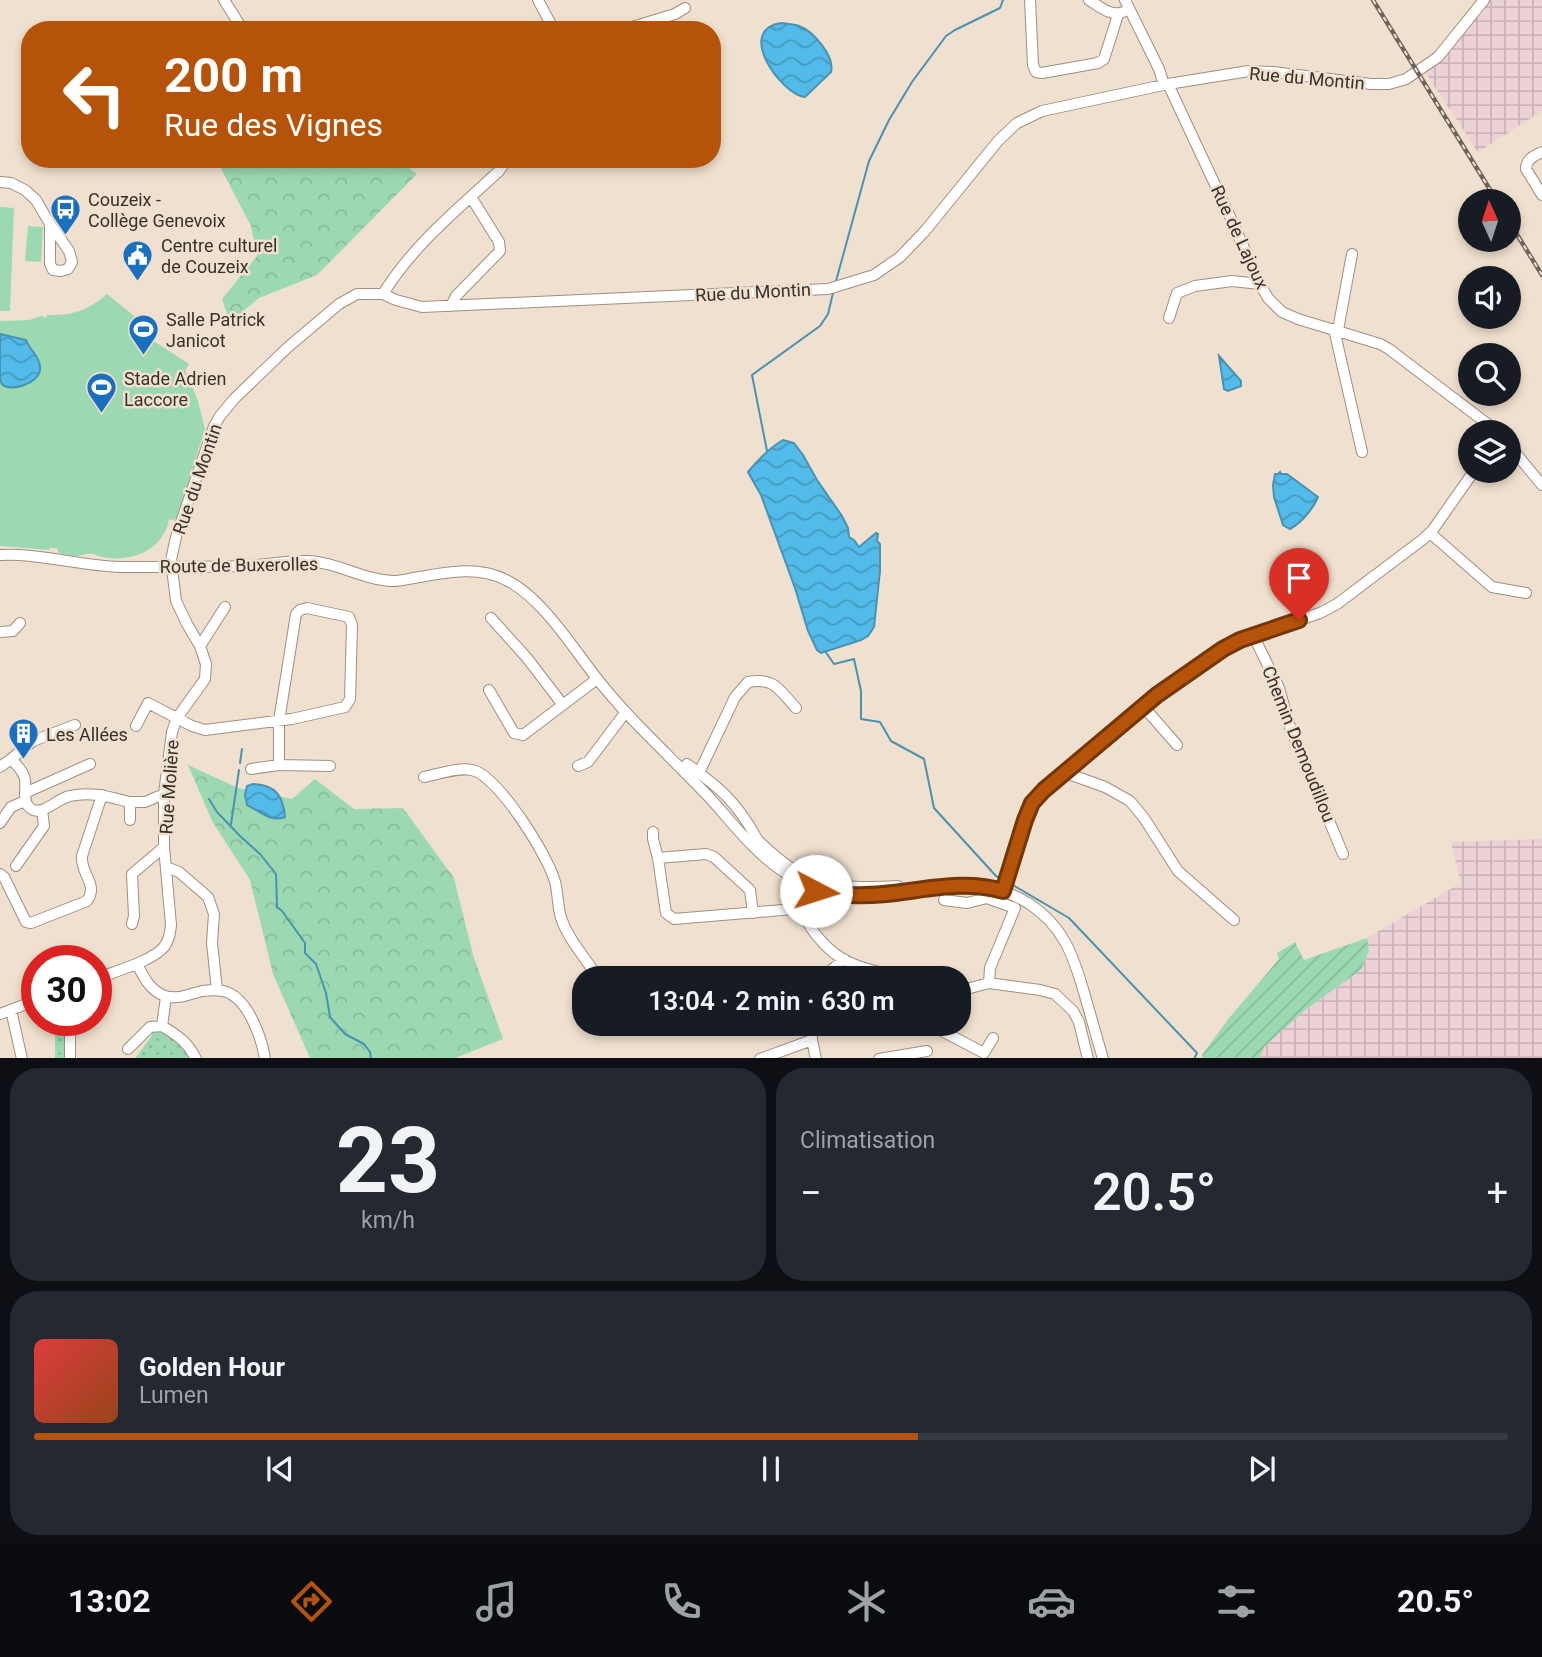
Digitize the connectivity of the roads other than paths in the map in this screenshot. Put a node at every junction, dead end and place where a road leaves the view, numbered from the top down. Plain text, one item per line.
1 (224, 0) edge
2 (538, 0) edge
3 (1030, 0) edge
4 (1089, 0) edge
5 (1125, 0) edge
6 (1483, 0) edge
7 (685, 8) dead end
8 (1130, 10) junction
9 (1118, 15) junction
10 (237, 21) edge
11 (549, 21) edge
12 (652, 21) edge
13 (1166, 85) junction
14 (1542, 152) edge
15 (501, 168) edge
16 (0, 182) edge
17 (1542, 195) edge
18 (471, 197) junction
19 (50, 224) dead end
20 (1352, 254) dead end
21 (1260, 285) junction
22 (383, 294) junction
23 (451, 306) junction
24 (1169, 317) dead end
25 (1336, 330) junction
26 (1482, 420) edge
27 (1362, 452) dead end
28 (1521, 460) edge
29 (1465, 483) edge
30 (1542, 485) edge
31 (1430, 533) junction
32 (0, 555) edge
33 (171, 566) junction
34 (1526, 593) dead end
35 (225, 607) dead end
36 (491, 618) dead end
37 (20, 622) dead end
38 (0, 632) edge
39 (1253, 635) junction
40 (200, 646) junction
41 (597, 679) junction
42 (489, 690) dead end
43 (563, 705) junction
44 (1143, 706) junction
45 (796, 708) dead end
46 (625, 713) junction
47 (177, 718) junction
48 (279, 721) junction
49 (75, 725) dead end
50 (135, 726) dead end
51 (1177, 745) dead end
52 (11, 759) junction
53 (90, 764) dead end
54 (687, 764) dead end
55 (279, 765) junction
56 (330, 766) dead end
57 (578, 766) dead end
58 (0, 767) edge
59 (251, 769) dead end
60 (1066, 772) junction
61 (699, 773) junction
62 (424, 777) dead end
63 (716, 785) junction
64 (164, 794) junction
65 (705, 794) junction
66 (102, 795) junction
67 (25, 797) junction
68 (130, 802) junction
69 (41, 810) junction
70 (130, 820) dead end
71 (0, 823) edge
72 (653, 832) dead end
73 (758, 841) junction
74 (164, 847) junction
75 (1343, 854) dead end
76 (659, 858) junction
77 (16, 866) dead end
78 (166, 867) junction
79 (0, 874) edge
80 (812, 884) junction
81 (1003, 891) junction
82 (944, 900) dead end
83 (802, 907) junction
84 (753, 913) junction
85 (807, 920) junction
86 (1234, 920) dead end
87 (132, 924) dead end
88 (844, 959) junction
89 (137, 964) junction
90 (590, 966) edge
91 (836, 966) edge
92 (862, 966) edge
93 (112, 973) edge
94 (989, 983) junction
95 (971, 988) edge
96 (217, 990) junction
97 (166, 997) junction
98 (21, 1006) edge
99 (11, 1010) junction
100 (0, 1014) edge
101 (162, 1026) junction
102 (70, 1036) edge
103 (812, 1036) edge
104 (951, 1036) edge
105 (993, 1038) dead end
106 (812, 1040) junction
107 (128, 1049) dead end
108 (928, 1051) dead end
109 (22, 1058) edge
110 (70, 1058) edge
111 (196, 1058) edge
112 (265, 1058) edge
113 (763, 1058) edge
114 (816, 1058) edge
115 (885, 1058) edge
116 (1088, 1058) edge
117 (1103, 1058) edge

1 - 10 street
2 - 11 street
3 - 9 street
4 - 9 street
5 - 8 street, Rue de Lajoux
6 - 13 street, Rue du Montin
7 - 12 street
8 - 9 street
8 - 13 street, Rue de Lajoux
13 - 21 street, Rue de Lajoux
13 - 23 street, Rue du Montin
14 - 17 street
15 - 18 street
16 - 19 street
18 - 22 street
18 - 23 street
20 - 25 street
21 - 24 street
21 - 25 street, Rue de Lajoux
22 - 23 street, Rue du Montin
22 - 33 street, Rue du Montin
25 - 26 street, Rue de Lajoux
25 - 27 street
28 - 30 street
29 - 31 street
31 - 34 street
31 - 39 street
32 - 33 street, Route de Buxerolles
33 - 40 street, Rue Molière
33 - 41 street, Route de Buxerolles
35 - 40 street
36 - 43 street
37 - 38 street
39 - 44 street
39 - 75 street, Chemin Demoudillou
40 - 47 street, Rue Molière
41 - 43 street
41 - 46 street, Route de Buxerolles
42 - 43 street
44 - 51 street
44 - 60 street
45 - 61 street
46 - 57 street
46 - 65 street, Route de Buxerolles
47 - 48 street
47 - 50 street
47 - 64 street, Rue Molière
48 - 48 street
48 - 55 street
49 - 52 street
52 - 58 street
52 - 67 street
53 - 67 street
54 - 61 street
55 - 56 street
55 - 59 street
60 - 81 street
60 - 86 street
61 - 63 street
62 - 90 street
63 - 65 street
63 - 73 street
64 - 68 street
64 - 74 street, Rue Molière
65 - 73 street
65 - 80 street
66 - 68 street
66 - 69 street
66 - 79 street
67 - 69 street
67 - 71 street
68 - 70 street
69 - 77 street
72 - 76 street
73 - 80 street
74 - 78 street, Rue Molière
74 - 87 street
76 - 84 street
76 - 84 street
78 - 89 street, Rue Molière
78 - 96 street
80 - 81 street
80 - 83 street
80 - 85 street
81 - 117 street
82 - 94 street
83 - 84 street
83 - 85 street
85 - 88 street
88 - 91 street
88 - 92 street
89 - 93 street, Rue Molière
89 - 97 street
94 - 95 street
94 - 116 street
96 - 97 street
96 - 112 street
97 - 101 street
98 - 99 street
99 - 100 street
99 - 109 street
101 - 107 street
101 - 111 street
102 - 110 street
103 - 106 street
104 - 105 street
106 - 113 street
106 - 114 street
108 - 115 street

